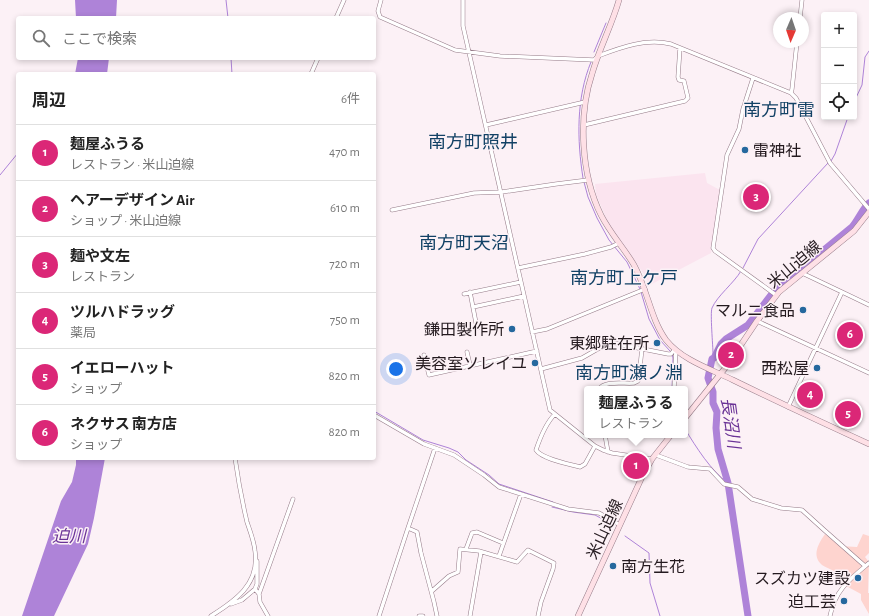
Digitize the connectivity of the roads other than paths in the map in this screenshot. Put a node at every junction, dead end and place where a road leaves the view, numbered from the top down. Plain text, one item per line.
1 (344, 0) edge
2 (381, 0) edge
3 (463, 0) edge
4 (619, 0) edge
5 (802, 0) edge
6 (801, 12) edge
7 (337, 16) edge
8 (680, 48) junction
9 (796, 48) edge
10 (470, 53) junction
11 (598, 56) junction
12 (317, 60) edge
13 (312, 72) edge
14 (753, 78) junction
15 (791, 93) junction
16 (582, 103) junction
17 (486, 125) junction
18 (584, 125) junction
19 (585, 181) junction
20 (502, 192) junction
21 (392, 210) dead end
22 (869, 211) edge
23 (615, 245) junction
24 (518, 268) junction
25 (802, 273) junction
26 (521, 282) junction
27 (642, 290) junction
28 (470, 292) junction
29 (842, 292) junction
30 (464, 294) dead end
31 (774, 294) junction
32 (524, 296) junction
33 (869, 305) edge
34 (473, 307) junction
35 (757, 321) junction
36 (488, 326) dead end
37 (532, 332) junction
38 (642, 348) junction
39 (816, 349) junction
40 (673, 351) junction
41 (467, 352) dead end
42 (537, 352) junction
43 (424, 355) dead end
44 (470, 365) junction
45 (541, 369) junction
46 (869, 373) edge
47 (721, 374) junction
48 (601, 386) edge
49 (674, 386) edge
50 (788, 407) junction
51 (555, 414) junction
52 (688, 414) edge
53 (376, 416) edge
54 (584, 437) edge
55 (585, 438) edge
56 (606, 438) edge
57 (669, 438) edge
58 (869, 444) edge
59 (595, 446) junction
60 (435, 448) junction
61 (608, 452) junction
62 (654, 457) junction
63 (235, 460) edge
64 (521, 494) junction
65 (293, 499) dead end
66 (619, 526) junction
67 (408, 528) junction
68 (503, 543) junction
69 (466, 549) junction
70 (255, 552) junction
71 (481, 552) junction
72 (499, 556) junction
73 (867, 564) edge
74 (255, 589) junction
75 (432, 591) junction
76 (259, 594) junction
77 (229, 606) junction
78 (211, 616) edge
79 (268, 616) edge
80 (379, 616) edge
81 (419, 616) edge
82 (423, 616) edge
83 (437, 616) edge
84 (470, 616) edge
85 (538, 616) edge
86 (578, 616) edge
87 (830, 616) edge

1 - 7 street
2 - 10 street
3 - 10 street
4 - 11 street
5 - 6 street
8 - 11 street
8 - 14 street
8 - 18 street
9 - 15 street
10 - 11 street
10 - 17 street
11 - 16 street
12 - 13 street
14 - 15 street
14 - 31 street
15 - 22 street
16 - 17 street
16 - 18 street
17 - 20 street
18 - 19 street
19 - 20 street
19 - 23 street
20 - 21 street
20 - 24 street
22 - 25 street, 米山迫線
23 - 24 street
23 - 27 street
24 - 26 street
25 - 29 street
25 - 31 street, 米山迫線
26 - 28 street
26 - 32 street
27 - 37 street
27 - 40 street
28 - 30 street
28 - 34 street
29 - 33 street
29 - 39 street
31 - 35 street, 米山迫線
32 - 34 street
32 - 37 street
34 - 36 street
35 - 39 street
35 - 47 street, 米山迫線
37 - 42 street
38 - 40 street
38 - 45 street
38 - 48 street
39 - 46 street
39 - 50 street
40 - 47 street
40 - 49 street
41 - 44 street
42 - 44 street
42 - 45 street
43 - 44 street
45 - 51 street
47 - 50 street
47 - 52 street, 米山迫線
50 - 58 street
51 - 54 street
51 - 59 street
53 - 60 street
55 - 59 street
56 - 61 street
57 - 62 street, 米山迫線
59 - 61 street
60 - 64 street
60 - 67 street
61 - 62 street
62 - 66 street, 米山迫線
62 - 73 street
63 - 70 street
64 - 66 street
64 - 68 street
65 - 76 street
66 - 86 street, 米山迫線
67 - 75 street
67 - 80 street
68 - 69 street
68 - 72 street
69 - 71 street
69 - 75 street
70 - 74 street
70 - 77 street
71 - 72 street
71 - 84 street
72 - 85 street
73 - 87 street
74 - 76 street
74 - 77 street
75 - 83 street
76 - 79 street
77 - 78 street
81 - 82 street

